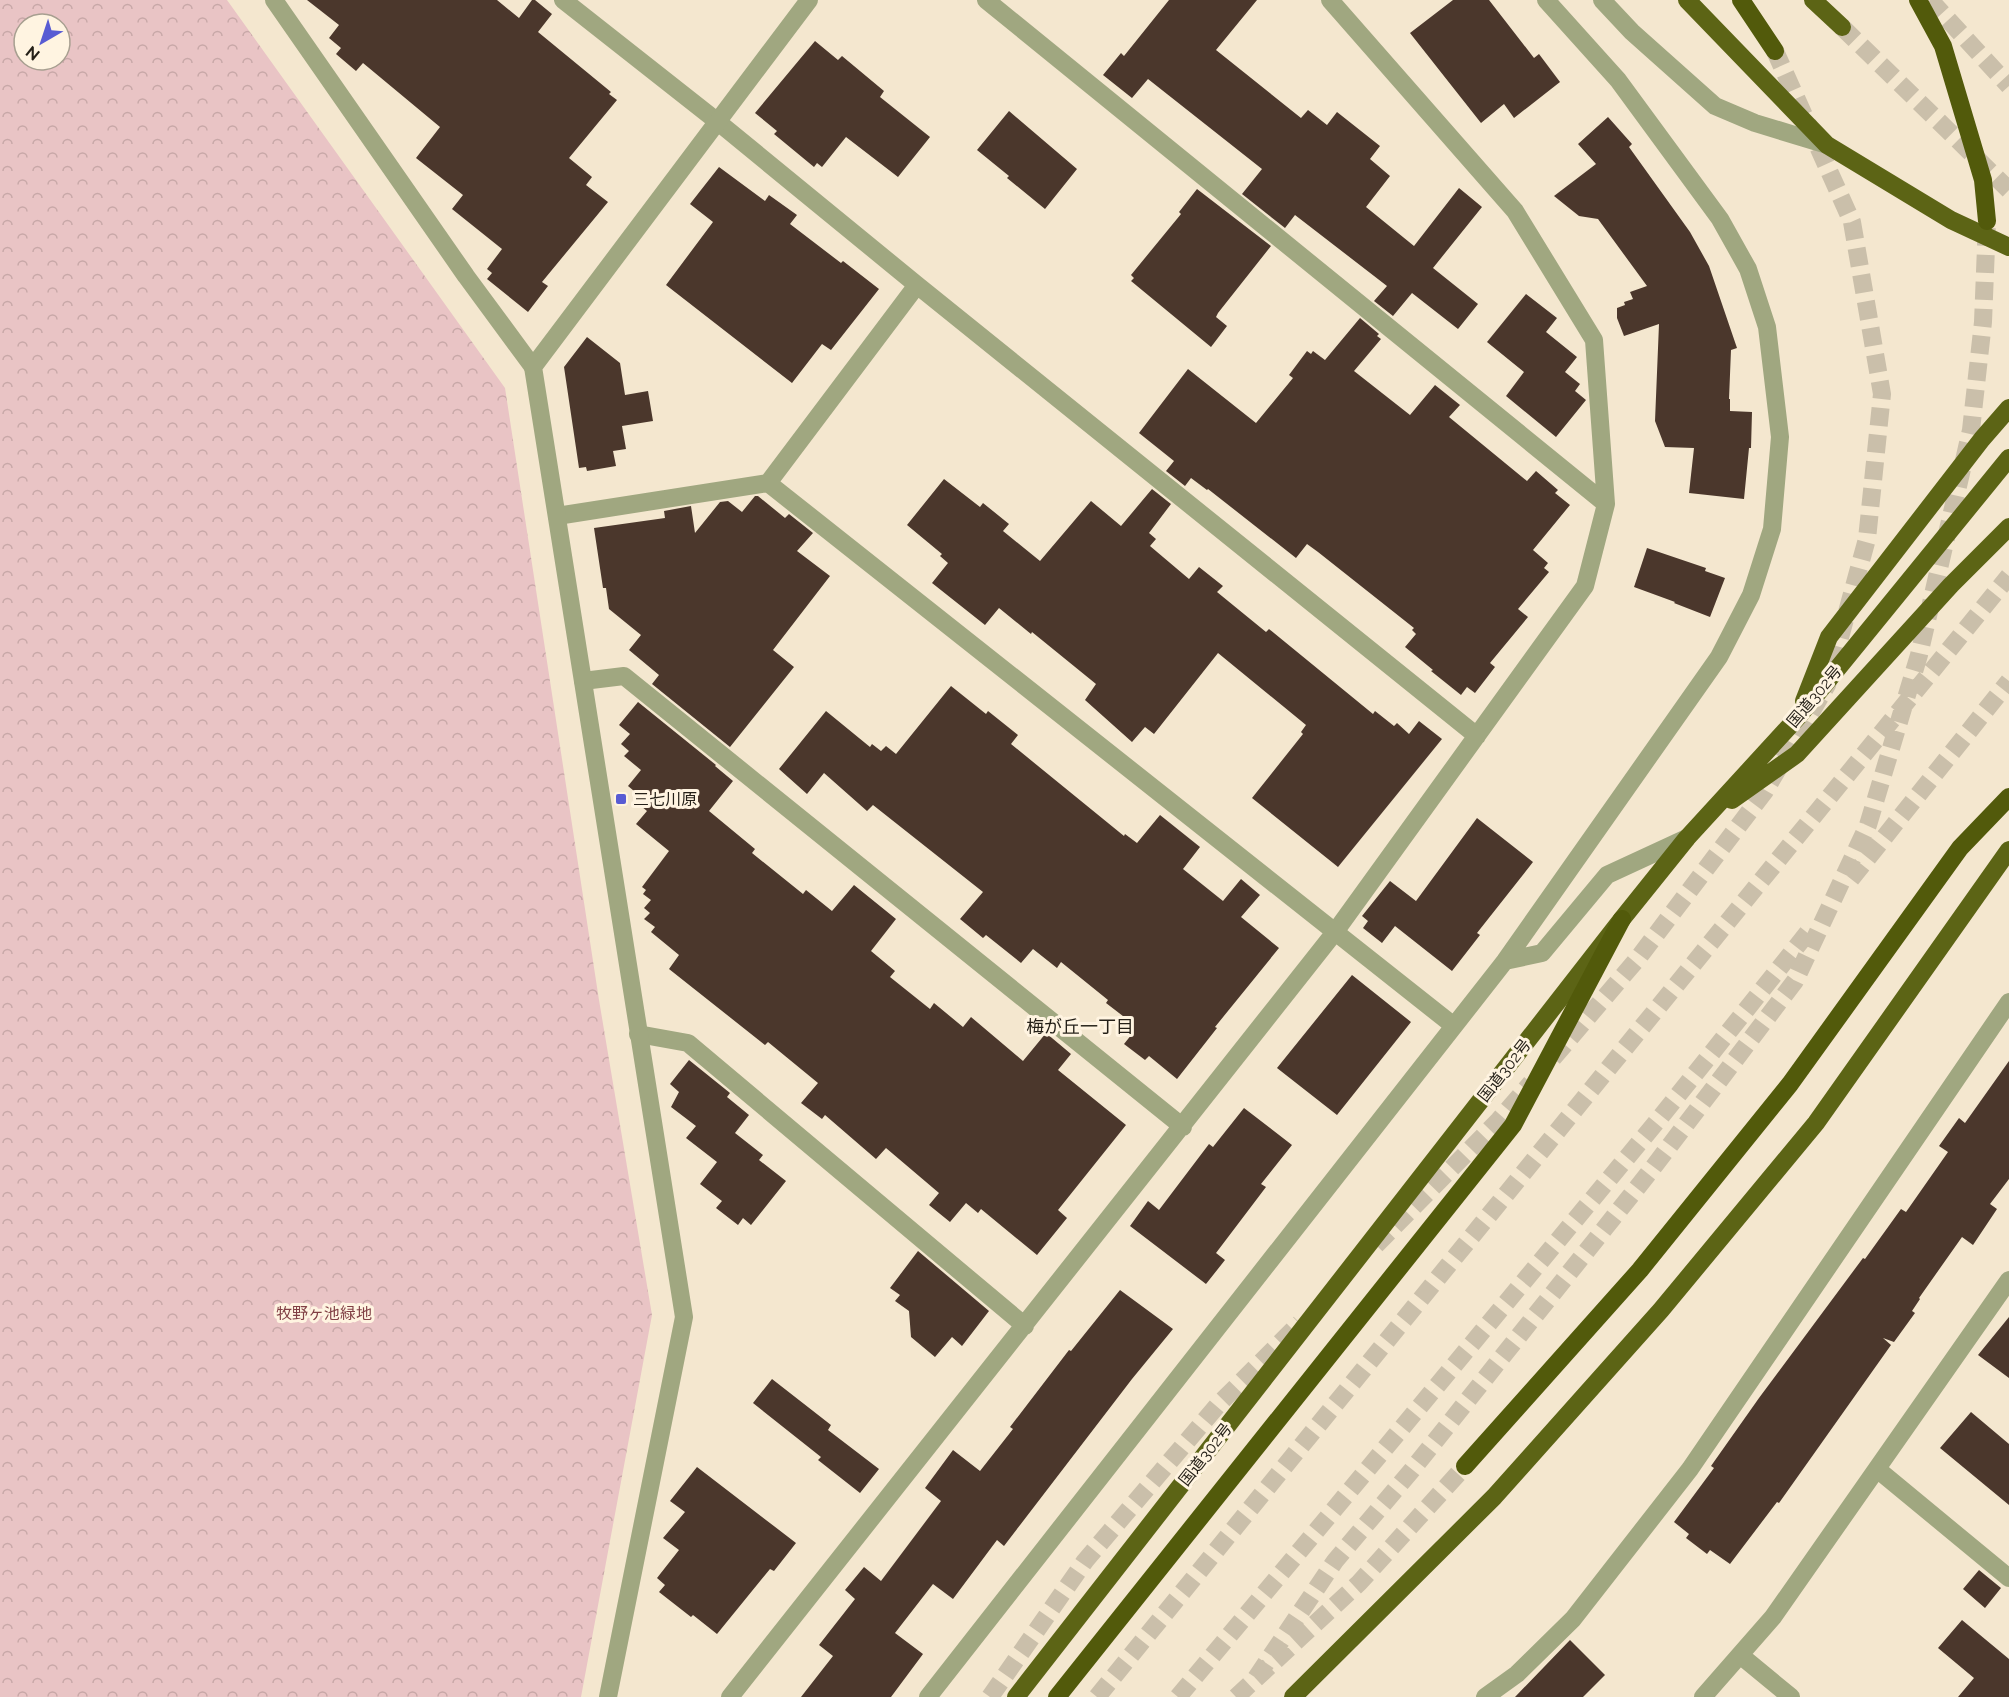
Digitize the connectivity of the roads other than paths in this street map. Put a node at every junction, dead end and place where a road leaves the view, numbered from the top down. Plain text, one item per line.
1 (274, 0) edge
2 (562, 0) edge
3 (809, 0) edge
4 (986, 0) edge
5 (1330, 0) edge
6 (1546, 0) edge
7 (1602, 0) edge
8 (1687, 0) edge
9 (1740, 0) edge
10 (1813, 0) edge
11 (1918, 0) edge
12 (1842, 27) tunnel mouth
13 (1775, 51) tunnel mouth
14 (718, 122) junction
15 (1827, 145) junction
16 (1988, 220) tunnel mouth
17 (2006, 248) edge
18 (917, 285) junction
19 (533, 368) junction
20 (2009, 408) edge
21 (2009, 458) edge
22 (768, 483) junction
23 (1606, 504) junction
24 (557, 516) junction
25 (2009, 527) edge
26 (583, 681) junction
27 (1798, 717) junction
28 (1477, 736) junction
29 (2009, 797) edge
30 (1701, 822) junction
31 (1686, 838) junction
32 (2009, 850) edge
33 (1622, 919) junction
34 (1335, 932) junction
35 (1505, 961) junction
36 (2009, 1002) edge
37 (1454, 1026) junction
38 (639, 1034) junction
39 (1182, 1127) junction
40 (2008, 1285) edge
41 (1025, 1326) junction
42 (1465, 1466) tunnel mouth
43 (1877, 1469) junction
44 (2009, 1578) edge
45 (1740, 1655) junction
46 (608, 1697) edge
47 (730, 1697) edge
48 (928, 1697) edge
49 (1016, 1697) edge
50 (1057, 1697) edge
51 (1293, 1697) edge
52 (1485, 1697) edge
53 (1703, 1697) edge
54 (1791, 1697) edge

1 - 19 street
2 - 14 street
3 - 14 street
4 - 23 street
5 - 23 street
6 - 35 street
7 - 15 street
8 - 15 highway
9 - 13 highway
10 - 12 highway
11 - 16 highway
14 - 18 street
14 - 19 street
15 - 17 highway
18 - 22 street
18 - 28 street
19 - 24 street
20 - 27 highway
21 - 27 highway, 国道302号
22 - 24 street
22 - 34 street
23 - 28 street
24 - 26 street
25 - 30 highway
26 - 38 street
26 - 39 street
27 - 30 highway, 国道302号
28 - 34 street
29 - 42 highway
30 - 31 highway, 国道302号
31 - 33 highway, 国道302号
31 - 35 street
32 - 51 highway
33 - 49 highway, 国道302号
33 - 50 highway
34 - 37 street
34 - 39 street
35 - 37 street
36 - 52 street
37 - 48 street
38 - 41 street
38 - 46 street
39 - 41 street
40 - 43 street
41 - 47 street
43 - 44 street
43 - 45 street
45 - 53 street
45 - 54 street

